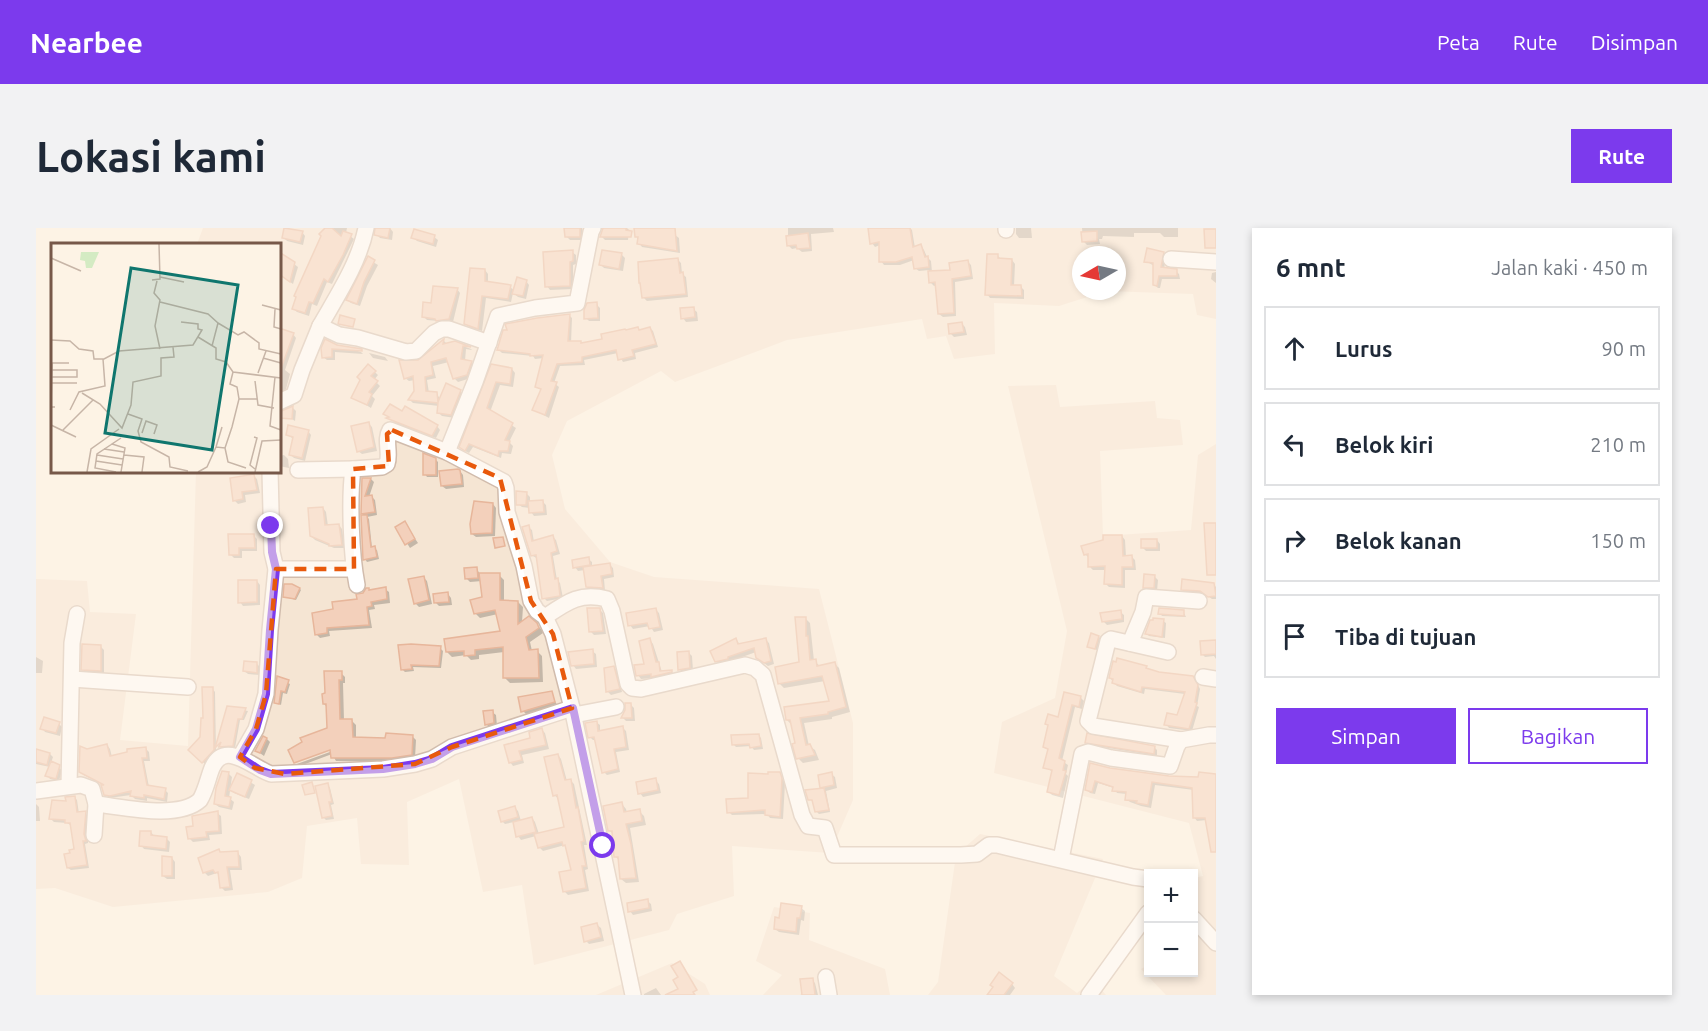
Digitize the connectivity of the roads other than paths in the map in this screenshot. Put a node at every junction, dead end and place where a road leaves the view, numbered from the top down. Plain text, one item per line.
1 (366, 228) edge
2 (593, 228) edge
3 (1171, 259) dead end
4 (1216, 262) edge
5 (320, 326) junction
6 (489, 343) junction
7 (280, 402) edge
8 (447, 452) junction
9 (353, 469) junction
10 (298, 470) dead end
11 (270, 472) edge
12 (276, 569) junction
13 (354, 569) junction
14 (357, 585) dead end
15 (1199, 602) dead end
16 (77, 614) dead end
17 (545, 617) junction
18 (1130, 643) junction
19 (1168, 652) dead end
20 (72, 679) junction
21 (188, 687) dead end
22 (616, 707) dead end
23 (573, 711) junction
24 (1216, 735) edge
25 (1181, 740) junction
26 (240, 757) junction
27 (69, 786) junction
28 (36, 791) edge
29 (96, 804) junction
30 (94, 835) dead end
31 (1061, 859) junction
32 (1144, 878) edge
33 (1144, 920) edge
34 (1198, 923) edge
35 (1216, 943) edge
36 (826, 977) dead end
37 (633, 995) edge
38 (830, 995) edge
39 (1089, 995) edge

1 - 5 street
2 - 6 street
3 - 4 street
5 - 6 street
5 - 7 street
6 - 8 street
8 - 9 street
8 - 17 street
9 - 10 street
9 - 13 street
11 - 12 street
12 - 13 street
12 - 26 street
13 - 14 street
15 - 18 street
16 - 20 street
17 - 23 street
17 - 31 street
18 - 19 street
18 - 25 street
20 - 21 street
20 - 27 street
22 - 23 street
23 - 26 street
23 - 37 street
24 - 25 street
25 - 31 street
26 - 29 street
27 - 28 street
27 - 29 street
29 - 30 street
31 - 32 street
33 - 39 street
34 - 35 street
36 - 38 street

